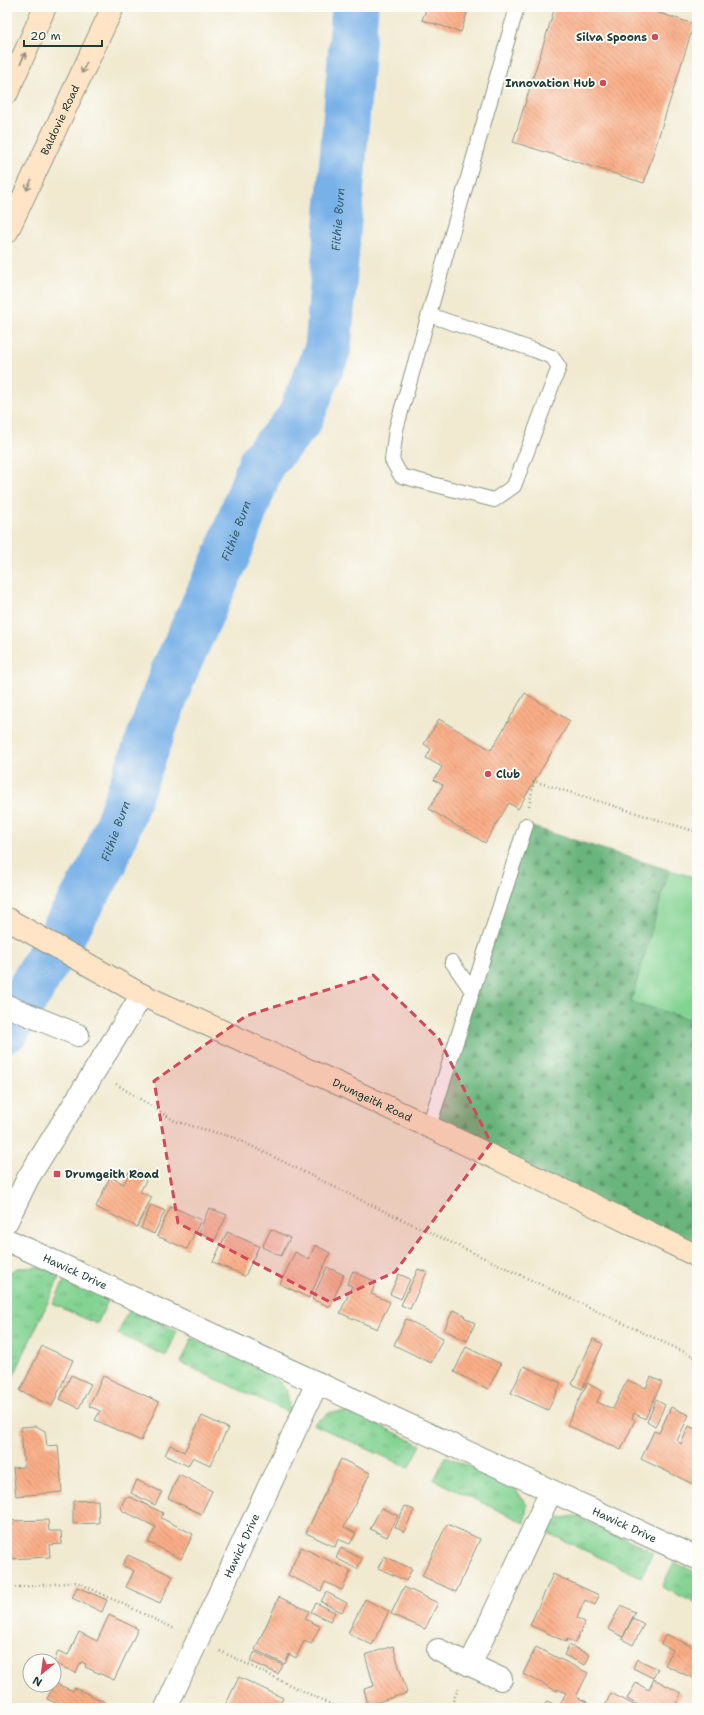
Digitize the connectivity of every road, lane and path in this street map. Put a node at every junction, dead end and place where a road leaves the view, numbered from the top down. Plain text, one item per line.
1 (45, 7) edge
2 (113, 7) edge
3 (517, 7) edge
4 (7, 94) edge
5 (7, 232) edge
6 (429, 315) junction
7 (526, 825) joint
8 (697, 832) edge
9 (10, 921) edge
10 (452, 962) dead end
11 (472, 991) junction
12 (142, 995) junction
13 (7, 1006) edge
14 (68, 1032) dead end
15 (95, 1070) junction
16 (429, 1126) junction
17 (7, 1221) edge
18 (7, 1240) edge
19 (697, 1256) edge
20 (697, 1358) edge
21 (317, 1383) junction
22 (551, 1491) junction
23 (697, 1558) edge
24 (438, 1650) dead end
25 (470, 1664) junction
26 (501, 1679) dead end
27 (166, 1708) edge

4 -> 1 main road
2 -> 5 main road, Baldovie Road
3 - 6 lane
6 - 6 lane
7 - 8 path
7 - 11 lane
9 - 12 main road, Drumgeith Road
10 - 11 lane
11 - 16 lane
12 - 15 street
12 - 16 main road, Drumgeith Road
13 - 14 street
15 - 17 street
15 - 20 path
16 - 19 main road, Drumgeith Road
18 - 21 street, Hawick Drive
21 - 22 street, Hawick Drive
21 - 27 street, Hawick Drive
22 - 23 street, Hawick Drive
22 - 25 street
24 - 25 street
25 - 26 street

